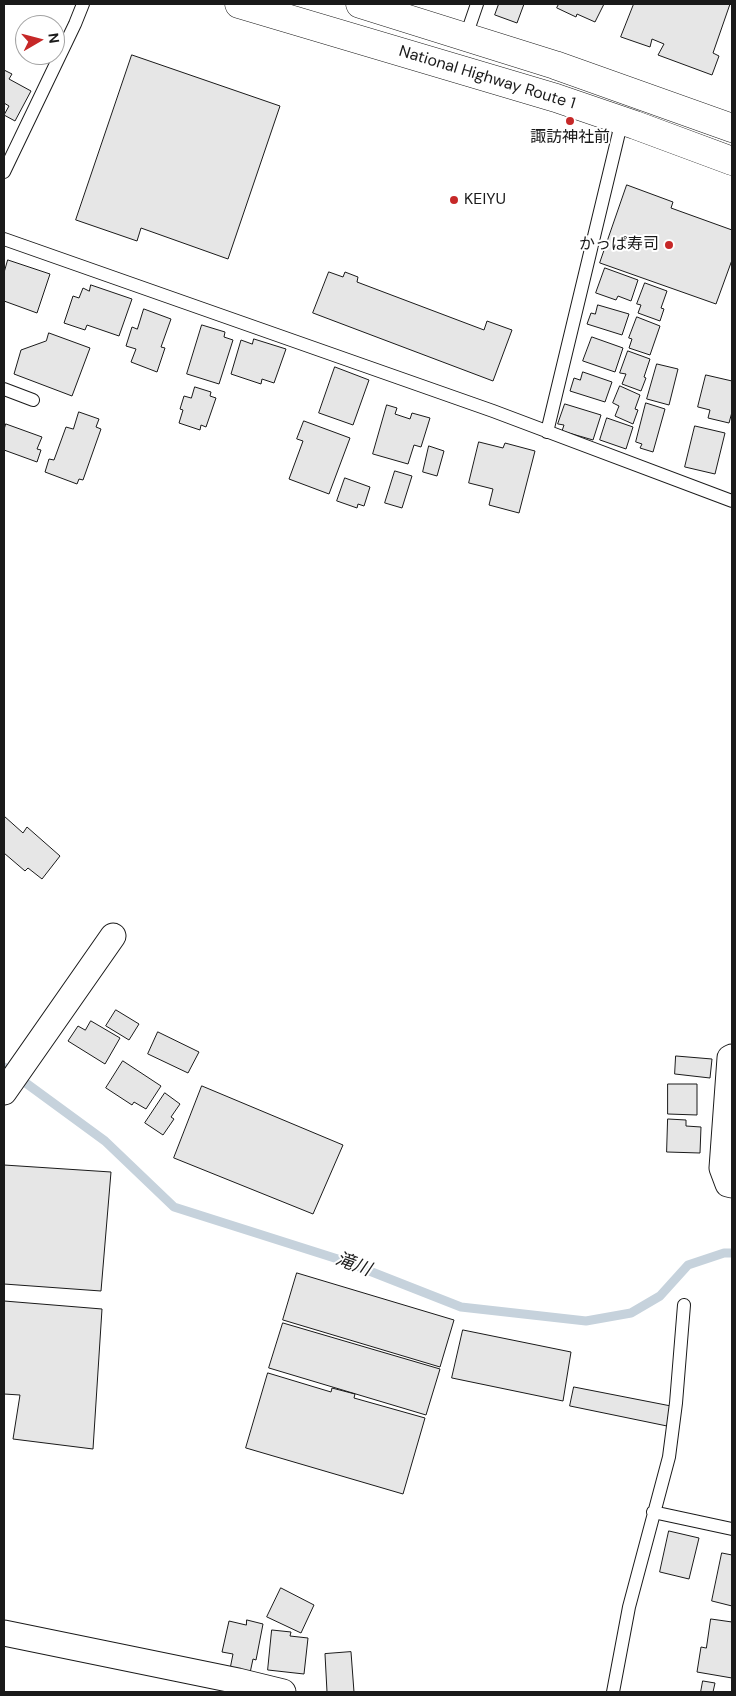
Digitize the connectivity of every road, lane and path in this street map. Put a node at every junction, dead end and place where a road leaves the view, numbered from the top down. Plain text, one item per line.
1 (83, 4) edge
2 (239, 4) edge
3 (360, 4) edge
4 (477, 4) edge
5 (466, 36) junction
6 (622, 120) junction
7 (732, 128) edge
8 (732, 160) edge
9 (4, 172) edge
10 (4, 239) edge
11 (4, 389) edge
12 (33, 400) dead end
13 (547, 432) junction
14 (732, 501) edge
15 (113, 936) dead end
16 (732, 1057) edge
17 (11, 1083) edge
18 (732, 1185) edge
19 (684, 1306) dead end
20 (654, 1512) junction
21 (732, 1529) edge
22 (4, 1633) edge
23 (283, 1692) edge
24 (613, 1692) edge

1 - 9 lane
2 - 6 highway, National Highway Route 1
3 - 5 highway, National Highway Route 1
4 - 5 lane
5 - 7 highway, National Highway Route 1
6 - 8 highway, National Highway Route 1
6 - 13 lane
10 - 13 lane
11 - 12 lane
13 - 14 lane
15 - 17 street
16 - 18 street
19 - 20 lane
20 - 21 lane
20 - 24 lane
22 - 23 street

